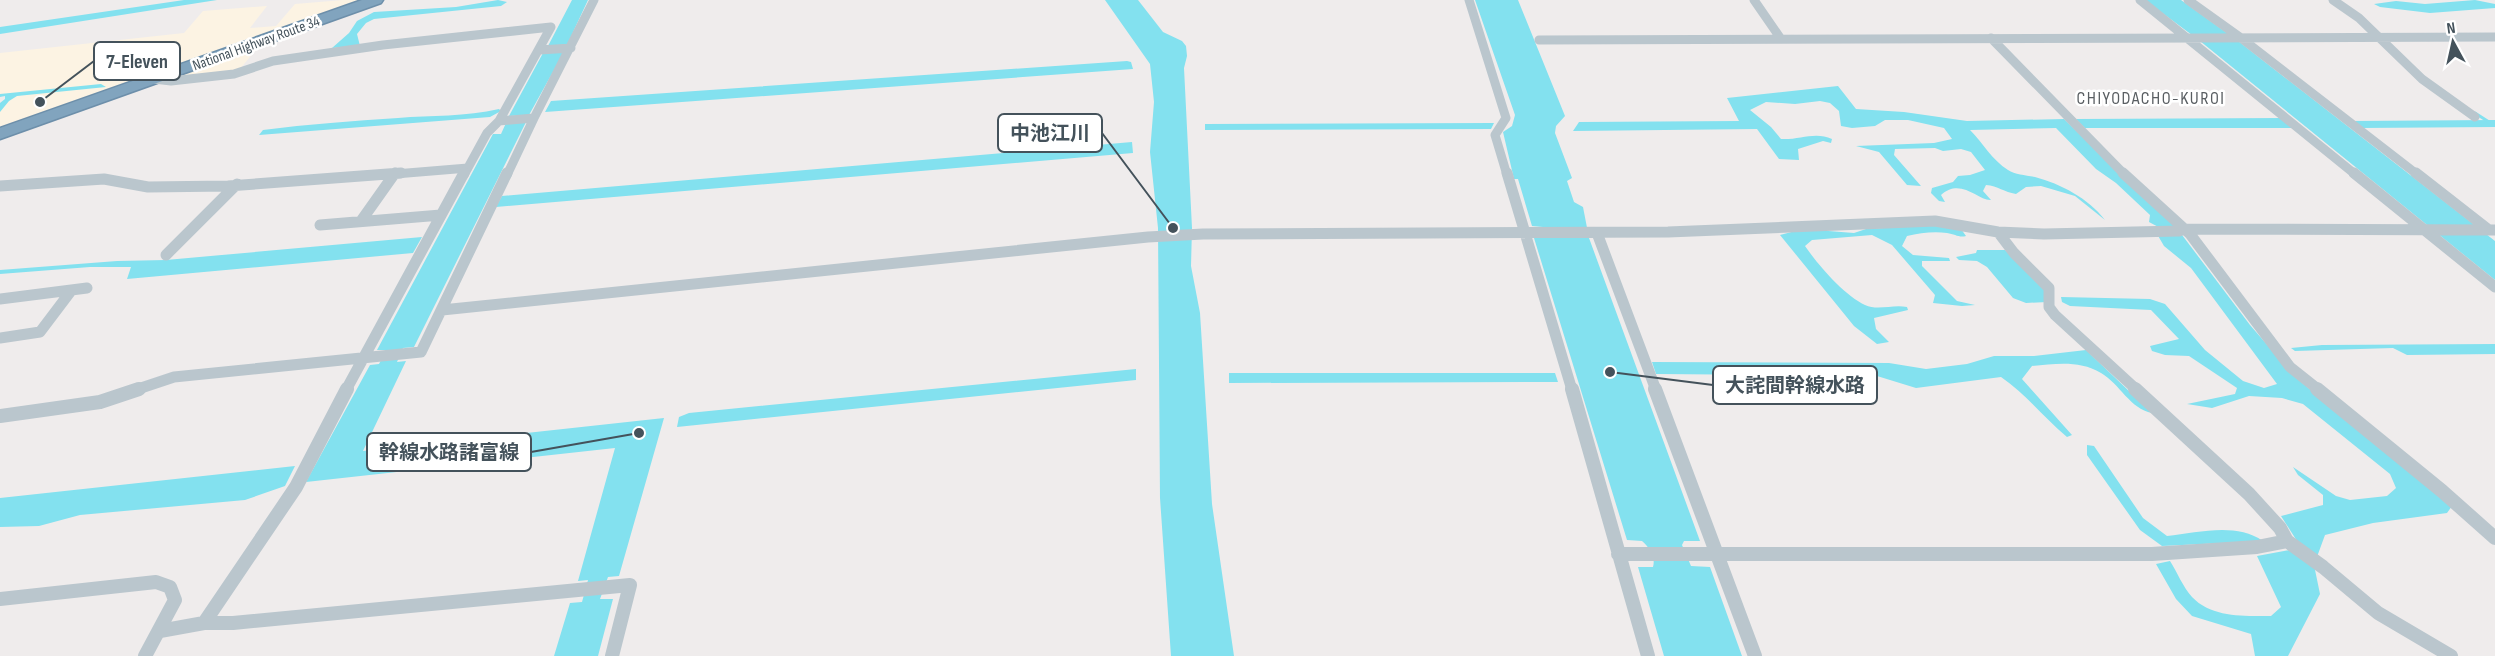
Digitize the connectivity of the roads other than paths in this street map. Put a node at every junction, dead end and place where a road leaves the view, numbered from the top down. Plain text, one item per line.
1 (376, 0) edge
2 (594, 0) edge
3 (1469, 0) edge
4 (1754, 0) edge
5 (2140, 0) edge
6 (2188, 0) edge
7 (2333, 0) edge
8 (2495, 37) edge
9 (1991, 38) junction
10 (2190, 38) junction
11 (2241, 38) junction
12 (2379, 38) junction
13 (1781, 39) junction
14 (1539, 40) dead end
15 (566, 48) junction
16 (544, 50) junction
17 (154, 79) junction
18 (535, 112) junction
19 (505, 116) junction
20 (2475, 117) dead end
21 (0, 134) edge
22 (468, 168) junction
23 (395, 173) junction
24 (237, 184) junction
25 (0, 186) edge
26 (441, 215) junction
27 (361, 221) junction
28 (320, 225) dead end
29 (2181, 230) junction
30 (2425, 230) junction
31 (2492, 230) edge
32 (1526, 232) junction
33 (1998, 232) junction
34 (1597, 233) junction
35 (166, 255) dead end
36 (2495, 287) edge
37 (87, 288) dead end
38 (71, 291) junction
39 (0, 299) edge
40 (442, 310) junction
41 (0, 338) edge
42 (363, 358) junction
43 (0, 416) edge
44 (2495, 538) edge
45 (2287, 542) junction
46 (1618, 554) junction
47 (1717, 554) junction
48 (0, 599) edge
49 (204, 623) junction
50 (160, 631) junction
51 (145, 656) edge
52 (612, 656) edge
53 (1648, 656) edge
54 (1755, 656) edge
55 (2451, 656) edge

1 - 17 highway, National Highway Route 34
2 - 15 street
3 - 32 street
4 - 13 street
5 - 10 street
6 - 11 street
7 - 12 street
8 - 12 street
9 - 10 street
9 - 13 street
9 - 29 street
10 - 11 street
10 - 30 street
11 - 12 street
11 - 31 street
12 - 20 street
13 - 14 street
15 - 16 street
15 - 18 street
16 - 17 street
16 - 19 street
17 - 21 highway, National Highway Route 34
18 - 19 street
18 - 40 street
19 - 22 street
22 - 23 street
22 - 26 street
23 - 24 street
23 - 27 street
24 - 25 street
24 - 35 street
26 - 27 street
26 - 42 street
27 - 28 street
29 - 30 street
29 - 33 street
29 - 44 street
30 - 31 street
30 - 36 street
32 - 34 street
32 - 40 street
32 - 46 street
33 - 34 street
33 - 45 street
34 - 47 street
37 - 38 street
38 - 39 street
38 - 41 street
40 - 42 street
42 - 43 street
42 - 49 street
45 - 47 street
45 - 55 street
46 - 47 street
46 - 53 street
47 - 54 street
48 - 50 street
49 - 50 street
49 - 52 street
50 - 51 street

